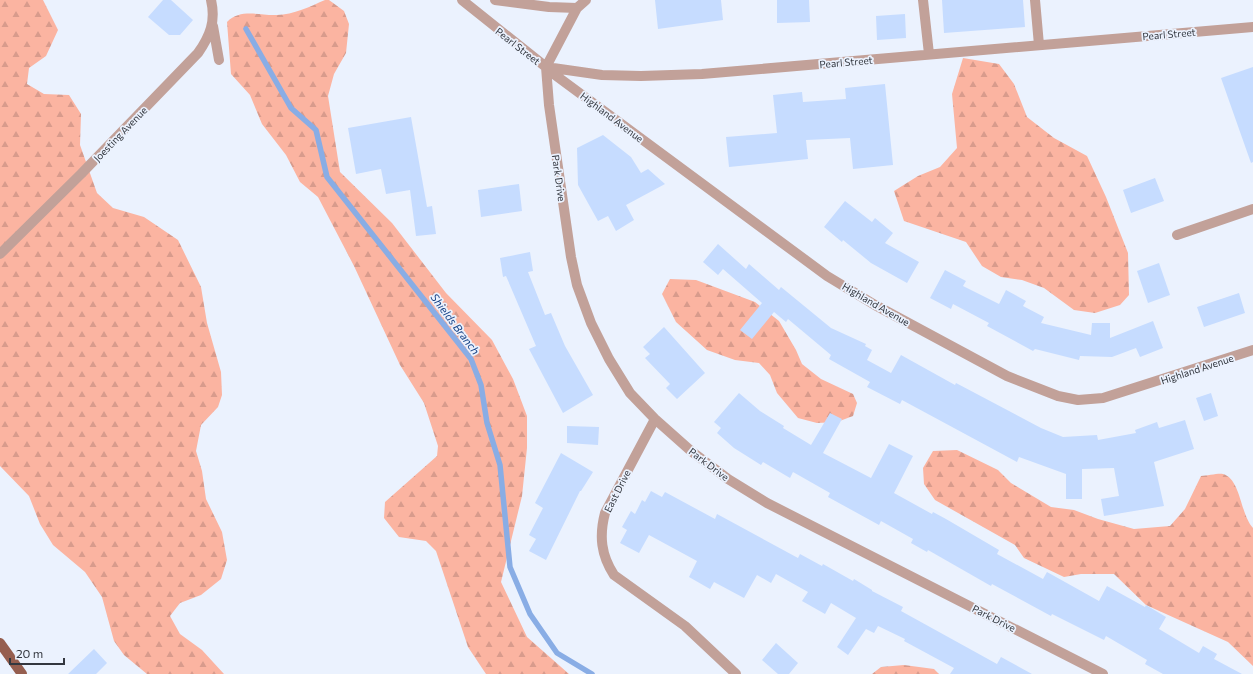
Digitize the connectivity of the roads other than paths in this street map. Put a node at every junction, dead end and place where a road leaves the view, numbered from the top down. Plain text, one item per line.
1 (211, 0) edge
2 (462, 0) edge
3 (496, 0) edge
4 (586, 0) edge
5 (923, 0) edge
6 (1035, 0) edge
7 (576, 8) junction
8 (213, 26) junction
9 (1253, 27) edge
10 (1039, 45) junction
11 (929, 54) junction
12 (219, 60) dead end
13 (546, 68) junction
14 (1253, 209) edge
15 (1177, 235) dead end
16 (0, 254) edge
17 (1253, 350) edge
18 (655, 419) junction
19 (0, 644) edge
20 (22, 674) edge
21 (736, 674) edge
22 (1103, 674) edge

1 - 8 street, Joesting Avenue
2 - 13 street, Pearl Street
3 - 7 street
4 - 7 street
5 - 11 street
6 - 10 street
7 - 13 street
8 - 12 street
8 - 16 street, Joesting Avenue
9 - 10 street, Pearl Street
10 - 11 street, Pearl Street
11 - 13 street, Pearl Street
13 - 17 street, Highland Avenue
13 - 18 street, Park Drive
14 - 15 street
18 - 21 street, East Drive
18 - 22 street, Park Drive
19 - 20 main road

